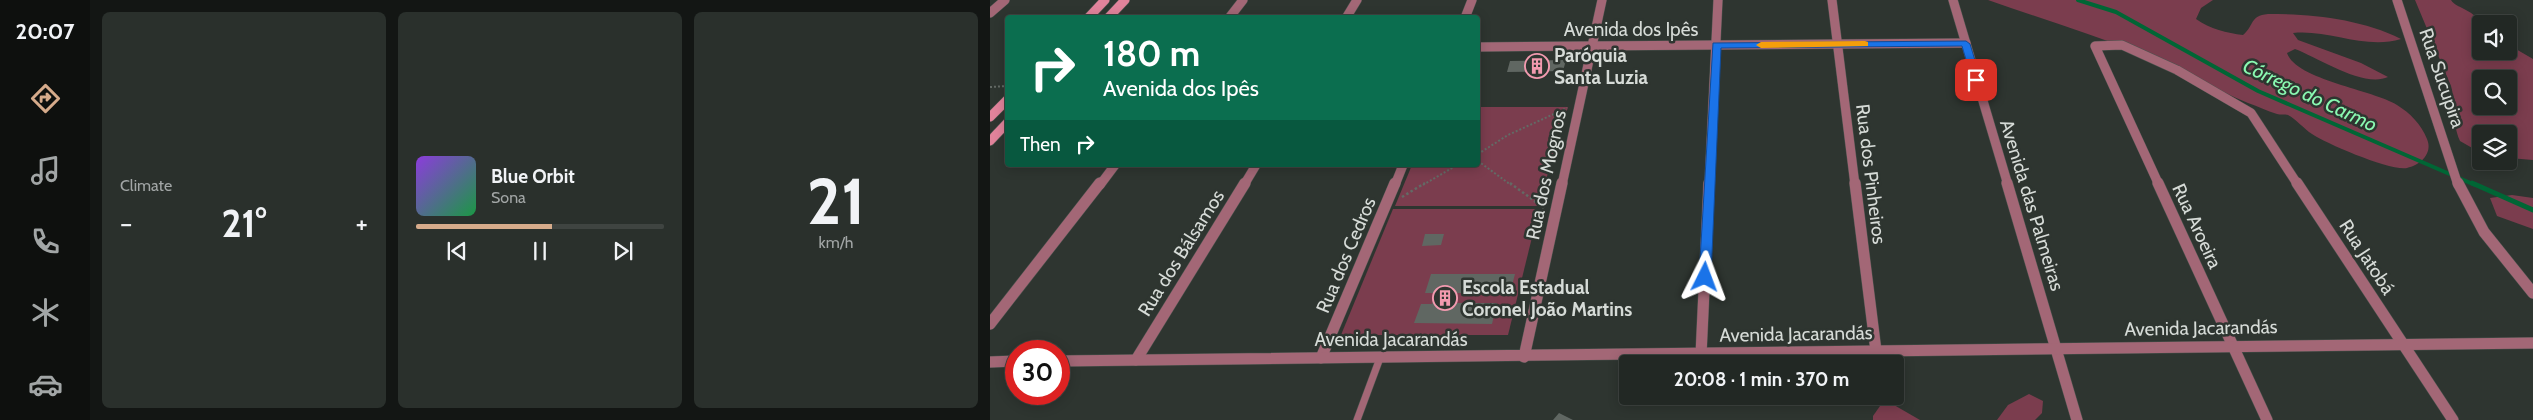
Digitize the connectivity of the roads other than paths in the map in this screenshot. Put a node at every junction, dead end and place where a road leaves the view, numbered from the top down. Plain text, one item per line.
1 (1005, 0) edge
2 (1105, 0) edge
3 (1125, 0) edge
4 (1243, 0) edge
5 (1357, 0) edge
6 (1472, 0) edge
7 (1602, 0) edge
8 (1718, 0) edge
9 (1832, 0) edge
10 (1953, 0) edge
11 (2397, 0) edge
12 (990, 13) edge
13 (1091, 15) edge
14 (1111, 15) edge
15 (1232, 15) edge
16 (1348, 15) edge
17 (1466, 15) edge
18 (1838, 44) junction
19 (1966, 44) junction
20 (1716, 45) junction
21 (1592, 46) junction
22 (2095, 46) joint
23 (1480, 47) edge
24 (1005, 102) edge
25 (990, 117) edge
26 (1005, 125) edge
27 (990, 141) edge
28 (1112, 167) edge
29 (1255, 167) edge
30 (1402, 167) edge
31 (2533, 293) edge
32 (990, 324) edge
33 (2533, 343) edge
34 (2404, 345) junction
35 (2232, 346) junction
36 (2056, 348) junction
37 (1876, 351) junction
38 (1701, 354) junction
39 (1524, 357) junction
40 (1321, 358) junction
41 (1380, 358) junction
42 (1136, 360) junction
43 (1005, 361) edge
44 (1070, 361) edge
45 (990, 362) edge
46 (1357, 420) edge
47 (2076, 420) edge
48 (2268, 420) edge
49 (2453, 420) edge

1 - 12 street
2 - 13 main road
3 - 14 main road
4 - 15 street
5 - 16 street
6 - 17 street
7 - 21 street, Rua dos Mognos
8 - 20 street
9 - 18 street, Rua dos Pinheiros
10 - 19 street, Avenida das Palmeiras
11 - 31 street, Rua Sucupira
18 - 19 street, Avenida dos Ipês
18 - 20 street, Avenida dos Ipês
18 - 37 street, Rua dos Pinheiros
19 - 36 street, Avenida das Palmeiras
20 - 21 street, Avenida dos Ipês
20 - 38 street
21 - 23 street, Avenida dos Ipês
21 - 39 street, Rua dos Mognos
22 - 34 street, Rua Jatobá
22 - 35 street, Rua Aroeira
24 - 25 main road
26 - 27 main road
28 - 32 street
29 - 42 street, Rua dos Bálsamos
30 - 40 street, Rua dos Cedros
33 - 34 street, Avenida Jacarandás
34 - 35 street, Avenida Jacarandás
34 - 49 street, Rua Jatobá
35 - 36 street, Avenida Jacarandás
35 - 48 street, Rua Aroeira
36 - 37 street, Avenida Jacarandás
36 - 47 street, Avenida das Palmeiras
37 - 38 street, Avenida Jacarandás
38 - 39 street, Avenida Jacarandás
39 - 41 street, Avenida Jacarandás
40 - 41 street, Avenida Jacarandás
40 - 42 street, Avenida Jacarandás
41 - 46 lane
42 - 44 street, Avenida Jacarandás
43 - 45 street

